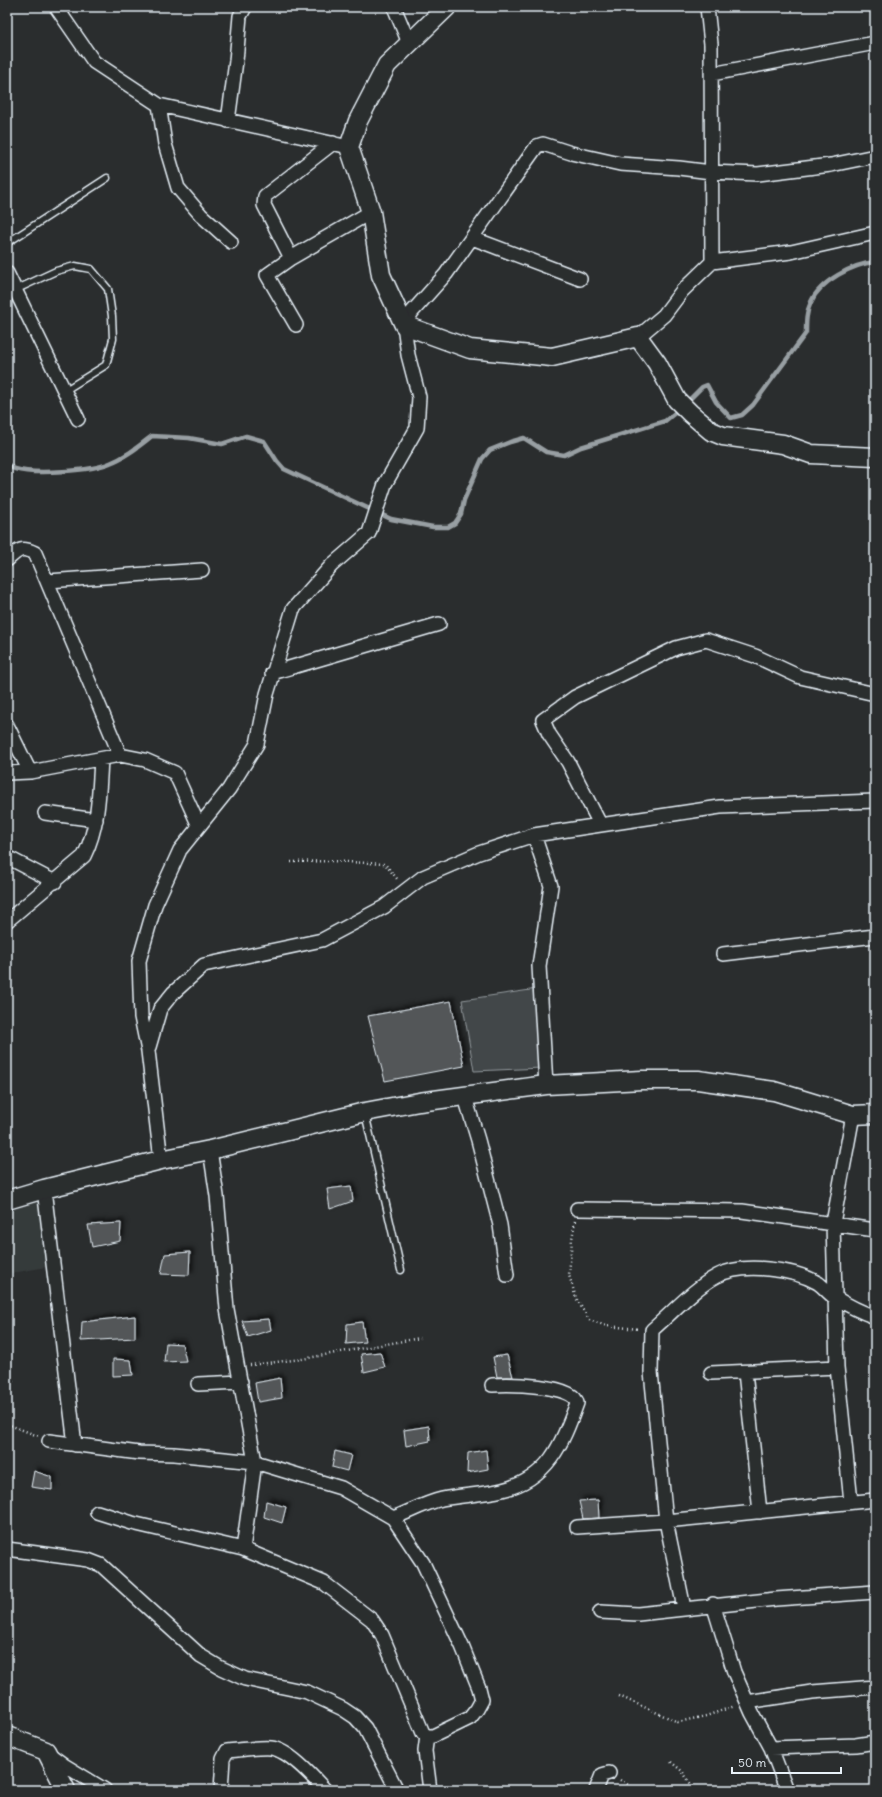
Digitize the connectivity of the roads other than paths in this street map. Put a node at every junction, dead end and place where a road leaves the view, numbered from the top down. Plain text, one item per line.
1 (56, 7) edge
2 (245, 7) edge
3 (394, 7) edge
4 (447, 7) edge
5 (707, 7) edge
6 (409, 43) junction
7 (875, 43) edge
8 (712, 74) junction
9 (159, 105) junction
10 (228, 121) junction
11 (341, 145) junction
12 (875, 156) edge
13 (711, 172) junction
14 (107, 178) dead end
15 (371, 212) junction
16 (875, 233) edge
17 (472, 238) junction
18 (231, 242) dead end
19 (7, 243) edge
20 (291, 258) junction
21 (712, 262) junction
22 (7, 273) edge
23 (580, 279) dead end
24 (15, 290) junction
25 (296, 325) dead end
26 (404, 325) junction
27 (638, 337) junction
28 (64, 391) junction
29 (78, 419) dead end
30 (875, 457) edge
31 (7, 560) edge
32 (202, 570) dead end
33 (48, 581) junction
34 (439, 624) dead end
35 (272, 673) junction
36 (875, 694) edge
37 (7, 725) edge
38 (120, 756) junction
39 (101, 759) junction
40 (30, 772) junction
41 (7, 773) edge
42 (875, 801) edge
43 (45, 813) dead end
44 (96, 820) junction
45 (600, 824) junction
46 (199, 826) junction
47 (534, 835) junction
48 (7, 857) edge
49 (55, 882) junction
50 (7, 922) edge
51 (875, 936) edge
52 (723, 954) dead end
53 (148, 1051) junction
54 (546, 1085) junction
55 (464, 1097) junction
56 (365, 1112) junction
57 (875, 1114) edge
58 (853, 1115) junction
59 (210, 1150) junction
60 (160, 1160) junction
61 (44, 1189) junction
62 (7, 1200) edge
63 (577, 1209) road end
64 (833, 1223) junction
65 (875, 1230) edge
66 (401, 1270) dead end
67 (507, 1275) dead end
68 (834, 1296) junction
69 (875, 1318) edge
70 (837, 1367) junction
71 (745, 1372) junction
72 (711, 1374) dead end
73 (241, 1382) junction
74 (198, 1384) dead end
75 (492, 1386) dead end
76 (49, 1441) road end
77 (75, 1445) junction
78 (255, 1462) junction
79 (875, 1500) edge
80 (851, 1502) junction
81 (97, 1512) dead end
82 (760, 1512) junction
83 (393, 1518) junction
84 (666, 1521) junction
85 (577, 1527) dead end
86 (7, 1549) edge
87 (243, 1549) junction
88 (875, 1592) edge
89 (714, 1604) junction
90 (684, 1608) junction
91 (600, 1612) dead end
92 (875, 1687) edge
93 (747, 1702) junction
94 (7, 1736) edge
95 (427, 1736) junction
96 (875, 1742) edge
97 (771, 1748) junction
98 (46, 1751) junction
99 (609, 1773) road end
100 (66, 1790) edge
101 (105, 1790) edge
102 (221, 1790) edge
103 (325, 1790) edge
104 (397, 1790) edge
105 (430, 1790) edge
106 (596, 1790) edge
107 (787, 1790) edge

1 - 9 street
2 - 10 street
3 - 6 street
4 - 6 street
5 - 8 street
6 - 11 street
7 - 8 street
8 - 13 street
9 - 10 street
9 - 18 street
10 - 11 street
11 - 15 street
11 - 20 street
12 - 13 street
13 - 17 street
13 - 21 street
14 - 19 lane
15 - 20 street
15 - 26 street
16 - 21 street
17 - 23 street
17 - 26 street
20 - 25 street
21 - 27 street
22 - 24 street
24 - 28 street
24 - 28 lane
26 - 27 street
26 - 35 street
27 - 30 street
28 - 29 street
31 - 33 street
32 - 33 street
33 - 38 street
34 - 35 street
35 - 46 street
36 - 45 street
37 - 40 street
38 - 39 street
38 - 46 street
39 - 40 street
39 - 44 street
40 - 41 street
42 - 45 street
43 - 44 street
44 - 49 street
45 - 47 street
46 - 53 street
47 - 53 street
47 - 54 street
48 - 49 street
49 - 50 street
51 - 52 street
53 - 60 street
54 - 55 street
54 - 58 street
55 - 56 street
55 - 67 street
56 - 59 street
56 - 66 lane
57 - 58 street
58 - 64 street
59 - 60 street
59 - 73 street
60 - 61 street
61 - 62 street
61 - 77 street
63 - 64 street
64 - 65 street
64 - 68 street
68 - 69 street
68 - 70 street
68 - 84 street
70 - 71 street
70 - 80 street
71 - 72 street
71 - 82 street
73 - 74 street
73 - 78 street
75 - 83 street
76 - 77 street
77 - 78 street
78 - 83 street
78 - 87 street
79 - 80 street
80 - 82 street
81 - 87 street
82 - 84 street
83 - 95 street
84 - 85 street
84 - 90 street
86 - 104 street
87 - 95 street
88 - 89 street
89 - 90 street
89 - 93 street
90 - 91 street
92 - 93 street
93 - 97 street
94 - 98 street
95 - 105 street
96 - 97 street
97 - 107 street
98 - 100 street
98 - 101 street
99 - 106 street
102 - 103 street

